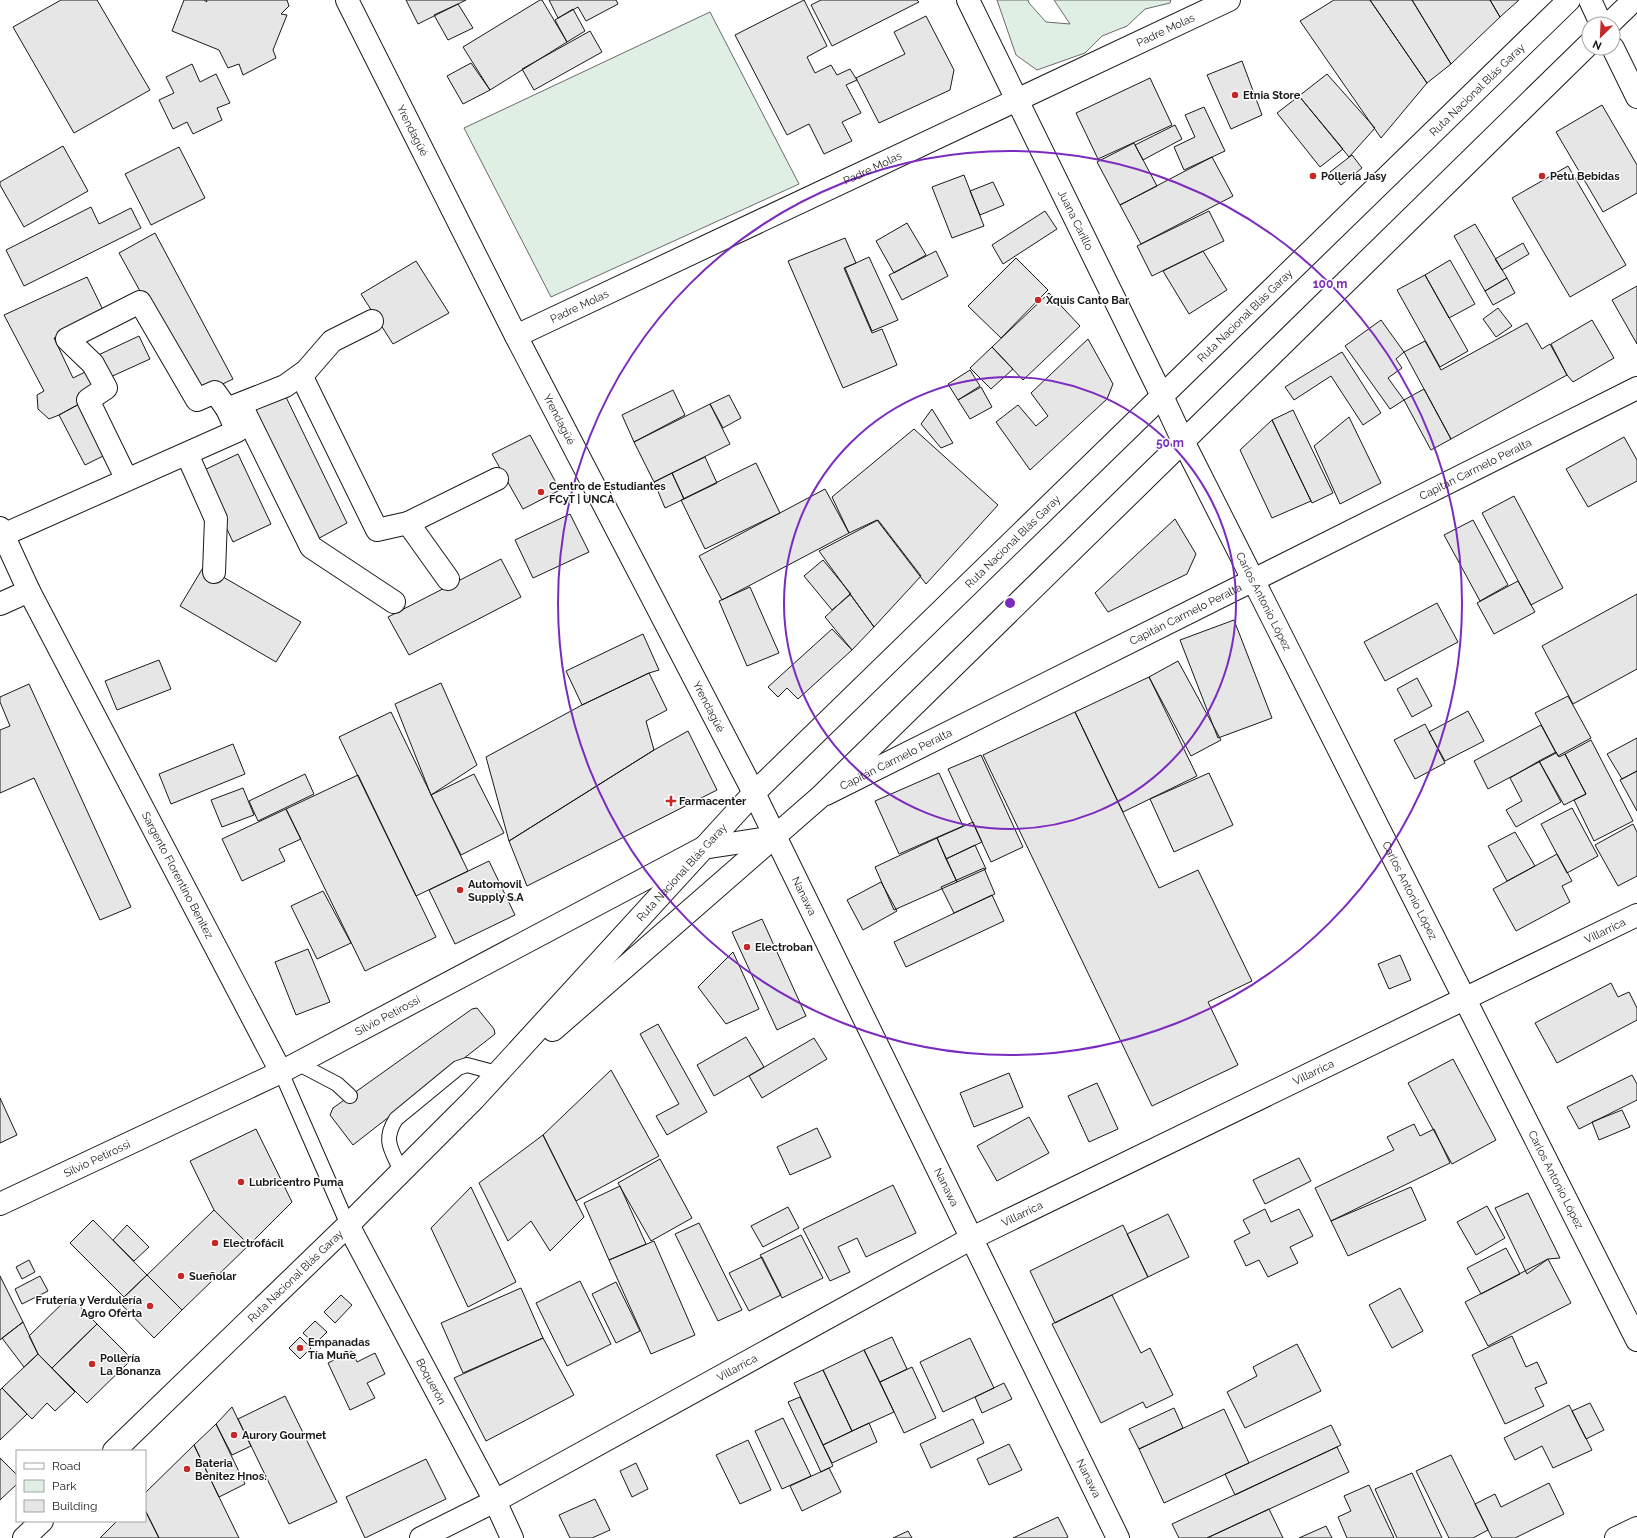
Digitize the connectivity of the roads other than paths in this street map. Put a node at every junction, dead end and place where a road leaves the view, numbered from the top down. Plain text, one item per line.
1 (347, 0) edge
2 (968, 0) edge
3 (1229, 0) edge
4 (1568, 0) edge
5 (1590, 0) edge
6 (1634, 0) edge
7 (1597, 16) edge
8 (1617, 16) edge
9 (1581, 52) edge
10 (1616, 56) edge
11 (1637, 97) edge
12 (1017, 100) junction
13 (372, 321) dead end
14 (516, 336) junction
15 (301, 375) junction
16 (1637, 388) edge
17 (1162, 396) junction
18 (234, 407) junction
19 (1183, 441) junction
20 (187, 454) junction
21 (497, 479) dead end
22 (127, 480) junction
23 (408, 523) junction
24 (2, 532) edge
25 (214, 572) dead end
26 (448, 579) dead end
27 (1253, 580) junction
28 (29, 591) junction
29 (394, 602) dead end
30 (0, 604) edge
31 (754, 793) junction
32 (820, 797) junction
33 (775, 837) junction
34 (703, 848) junction
35 (1637, 915) edge
36 (1465, 999) junction
37 (289, 1068) junction
38 (497, 1073) junction
39 (350, 1096) dead end
40 (474, 1099) junction
41 (401, 1171) junction
42 (0, 1204) edge
43 (348, 1225) junction
44 (972, 1238) junction
45 (1637, 1340) edge
46 (115, 1450) edge
47 (495, 1501) junction
48 (41, 1522) edge
49 (1637, 1528) edge
50 (24, 1538) edge
51 (421, 1538) edge
52 (512, 1538) edge
53 (1118, 1538) edge
54 (1616, 1538) edge

1 - 14 main road, Yrendagüé
2 - 12 main road, Juana Carillo
3 - 12 main road, Padre Molas
4 - 17 main road, Ruta Nacional Blás Garay
5 - 7 main road
6 - 8 main road
9 - 19 main road, Ruta Nacional Blás Garay
10 - 11 main road
12 - 14 main road, Padre Molas
12 - 17 main road, Juana Carillo
13 - 15 main road
14 - 31 main road, Yrendagüé
15 - 18 main road
15 - 23 main road
16 - 27 main road, Capitán Carmelo Peralta
17 - 19 main road, Juana Carillo
17 - 31 main road, Ruta Nacional Blás Garay
18 - 20 main road
18 - 22 main road
18 - 29 main road
19 - 27 main road, Carlos Antonio López
19 - 32 main road, Ruta Nacional Blás Garay
20 - 22 main road
20 - 25 main road
21 - 23 main road
22 - 24 main road
23 - 26 main road
24 - 28 main road, Sargento Florentino Benitez
27 - 32 main road, Capitán Carmelo Peralta
27 - 36 main road, Carlos Antonio López
28 - 30 main road
28 - 37 main road, Sargento Florentino Benitez
31 - 33 main road, Yrendagüé
31 - 34 main road, Ruta Nacional Blás Garay
32 - 33 main road, Ruta Nacional Blás Garay
33 - 34 main road, Silvio Petirossi
33 - 40 main road, Ruta Nacional Blás Garay
33 - 44 main road, Nanawa
34 - 37 main road, Silvio Petirossi
34 - 38 main road, Ruta Nacional Blás Garay
35 - 36 main road, Villarrica
36 - 44 main road, Villarrica
36 - 45 main road, Carlos Antonio López
37 - 39 lane
37 - 42 main road, Silvio Petirossi
37 - 43 lane, Sargento Florentino Benitez
38 - 40 main road, Ruta Nacional Blás Garay
38 - 41 lane
40 - 41 main road, Ruta Nacional Blás Garay
41 - 43 main road, Ruta Nacional Blás Garay
43 - 46 main road, Ruta Nacional Blás Garay
43 - 47 main road, Boquerón
44 - 47 main road, Villarrica
44 - 53 main road, Nanawa
47 - 51 main road, Villarrica
47 - 52 main road, Boquerón
48 - 50 main road
49 - 54 main road

